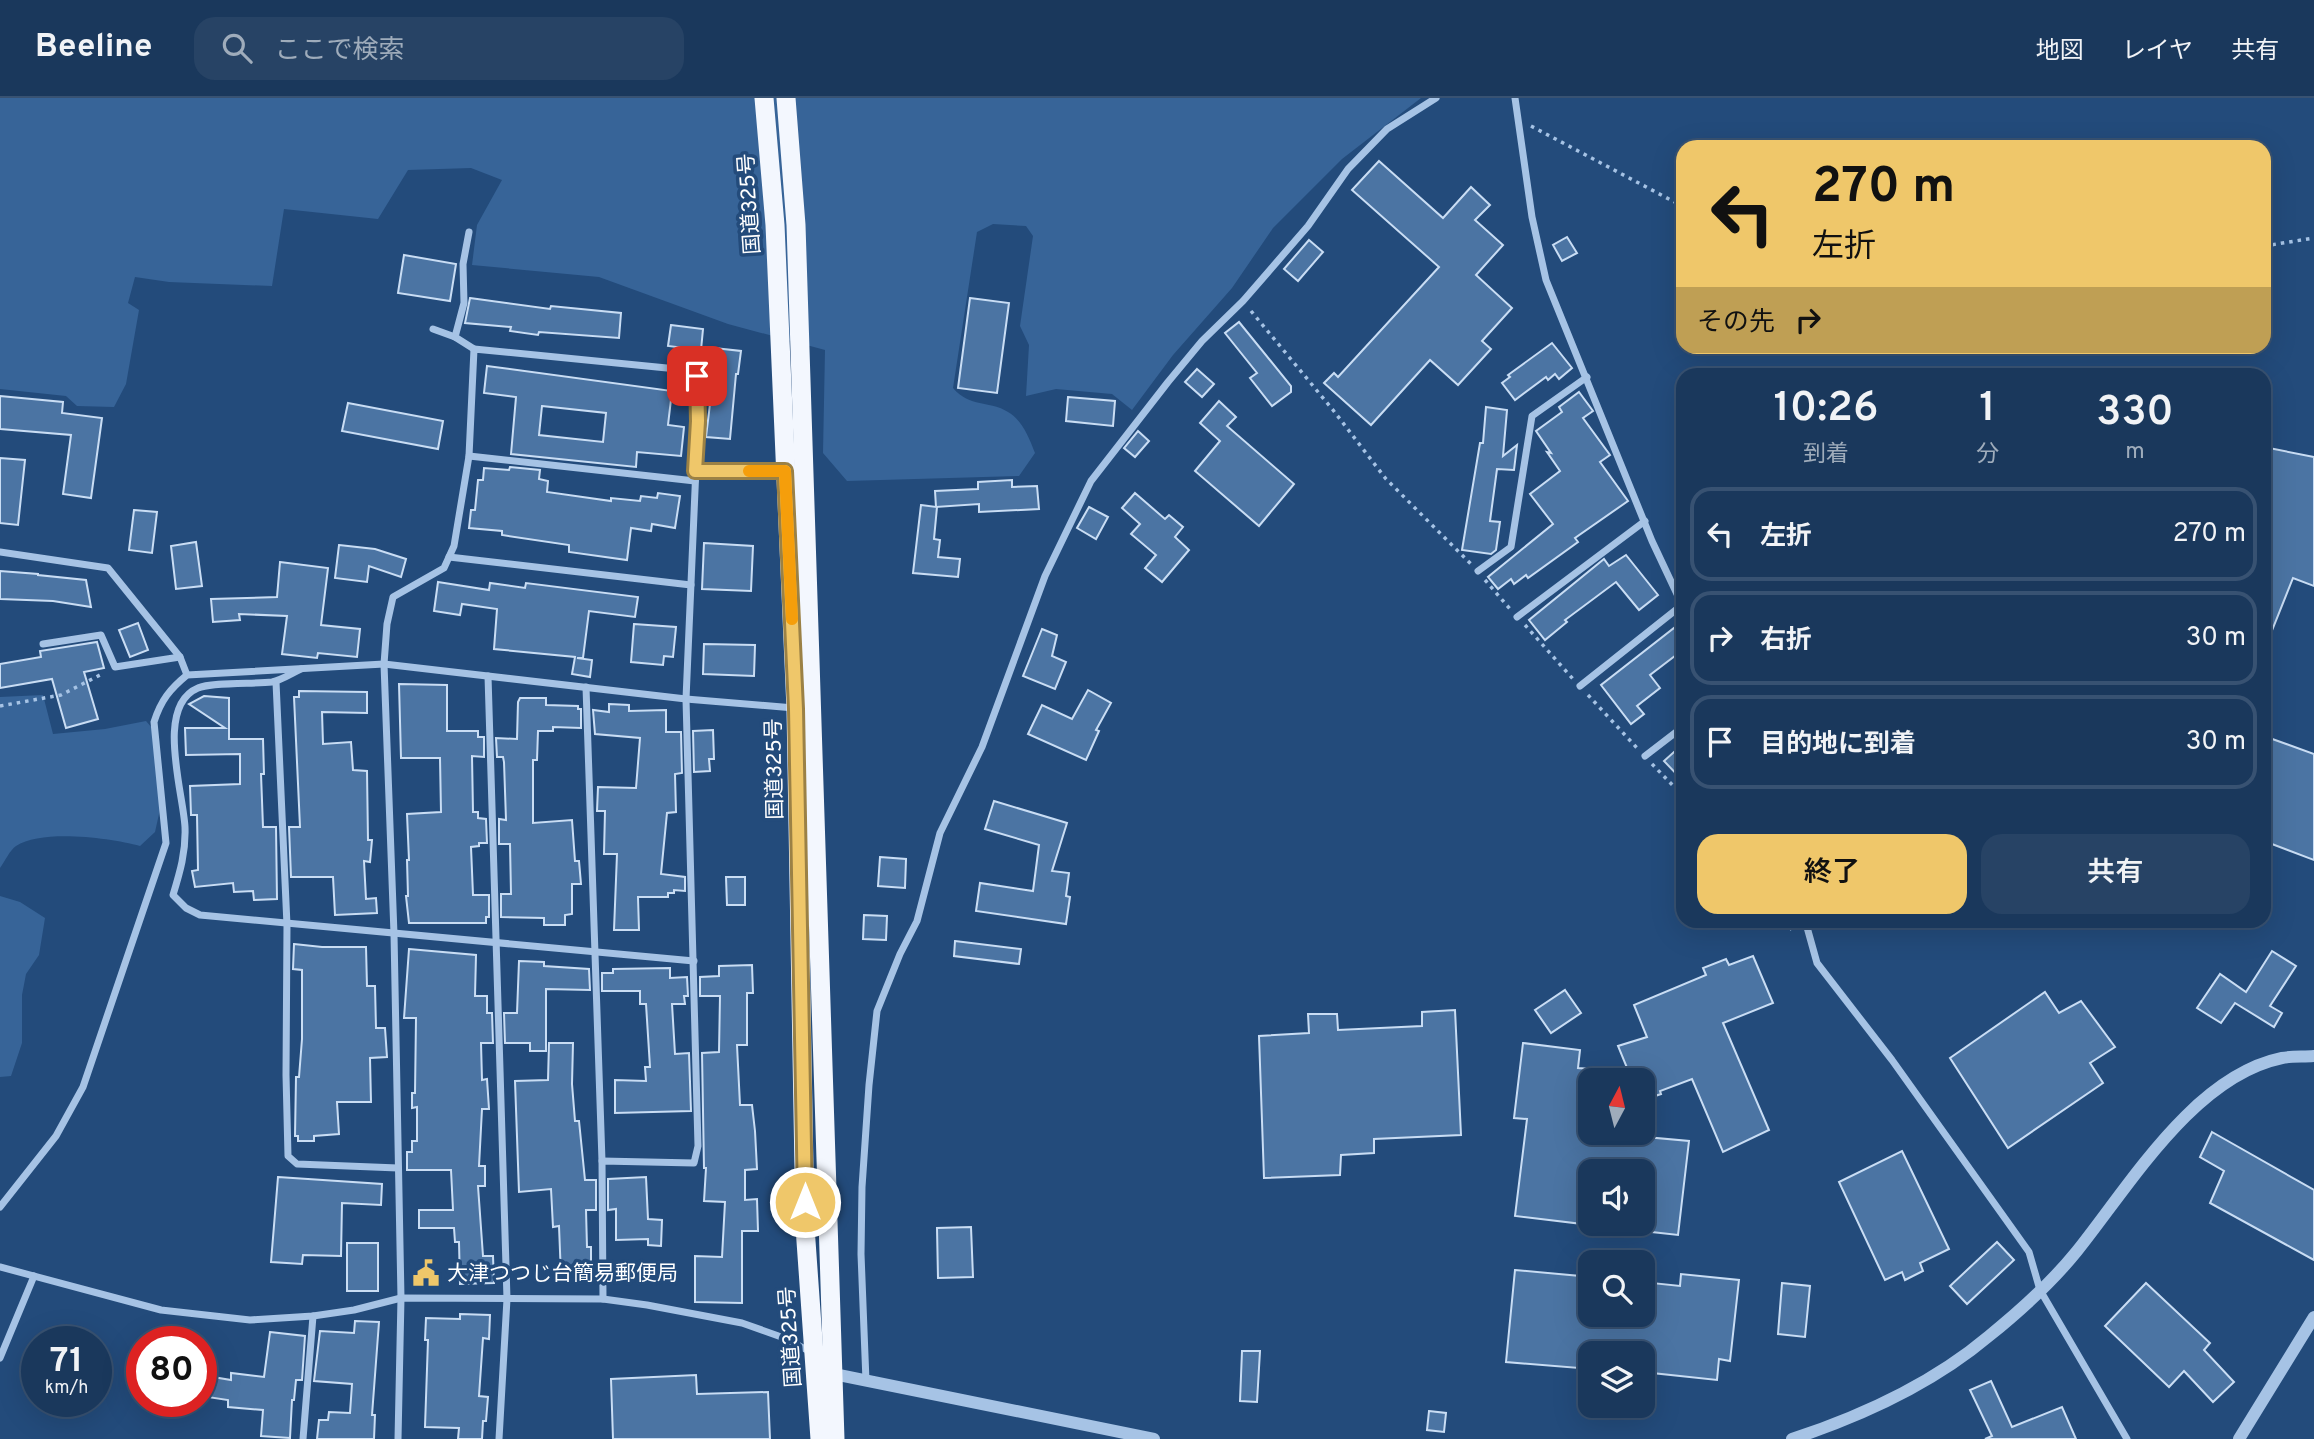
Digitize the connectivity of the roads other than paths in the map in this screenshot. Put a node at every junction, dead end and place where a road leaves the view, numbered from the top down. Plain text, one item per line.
1 (764, 98) edge
2 (786, 98) edge
3 (1436, 98) edge
4 (1515, 98) edge
5 (469, 232) dead end
6 (433, 329) dead end
7 (455, 337) junction
8 (474, 349) junction
9 (1587, 377) junction
10 (469, 456) junction
11 (695, 471) junction
12 (795, 472) junction
13 (695, 481) junction
14 (1644, 521) junction
15 (0, 552) edge
16 (449, 558) junction
17 (1478, 571) road end
18 (691, 585) junction
19 (1676, 592) edge
20 (1676, 612) edge
21 (1517, 617) road end
22 (43, 644) dead end
23 (180, 657) junction
24 (384, 664) junction
25 (304, 667) junction
26 (187, 675) junction
27 (488, 676) junction
28 (276, 682) junction
29 (1580, 686) road end
30 (586, 687) junction
31 (686, 699) junction
32 (804, 709) junction
33 (1676, 732) edge
34 (1645, 756) road end
35 (287, 925) junction
36 (1807, 928) edge
37 (394, 934) junction
38 (495, 943) junction
39 (595, 952) junction
40 (694, 961) junction
41 (2314, 1056) edge
42 (602, 1161) junction
43 (398, 1168) junction
44 (0, 1207) edge
45 (0, 1267) edge
46 (34, 1276) junction
47 (2040, 1290) junction
48 (401, 1298) junction
49 (603, 1299) junction
50 (507, 1300) junction
51 (313, 1315) junction
52 (2314, 1317) edge
53 (0, 1359) edge
54 (817, 1363) junction
55 (866, 1381) junction
56 (303, 1439) edge
57 (398, 1439) edge
58 (499, 1439) edge
59 (820, 1439) edge
60 (835, 1439) edge
61 (1154, 1439) edge
62 (1792, 1439) edge
63 (2127, 1439) edge
64 (2239, 1439) edge

1 - 12 highway, 国道325号
2 - 12 highway, 国道325号
3 - 55 street
4 - 9 street
5 - 7 street
6 - 7 street
7 - 8 street
8 - 10 street
8 - 11 street
9 - 14 street
9 - 17 street
10 - 13 street
10 - 16 street
11 - 12 street
11 - 13 street
12 - 32 highway, 国道325号
13 - 18 street
14 - 19 street
14 - 21 street
15 - 23 street
16 - 18 street
16 - 24 street
18 - 31 street
20 - 29 street
22 - 23 street
23 - 26 street
24 - 25 street
24 - 27 street
24 - 37 street
25 - 26 street
25 - 28 street
26 - 44 street
27 - 30 street
27 - 38 street
28 - 35 street
28 - 35 street
30 - 31 street
30 - 39 street
31 - 32 street
31 - 40 street
32 - 54 highway, 国道325号
33 - 34 street
35 - 37 street
35 - 43 street
36 - 47 street
37 - 38 street
37 - 43 street
38 - 39 street
38 - 50 street
39 - 40 street
39 - 42 street
40 - 42 street
41 - 47 street
42 - 49 street
43 - 48 street
45 - 46 street
46 - 51 street
46 - 53 street
47 - 62 street
47 - 63 street
48 - 50 street
48 - 51 street
48 - 57 street
49 - 50 street
49 - 54 street
50 - 58 street
51 - 56 street
52 - 64 street
54 - 55 street
54 - 59 highway, 国道325号
54 - 60 highway, 国道325号
55 - 61 street

